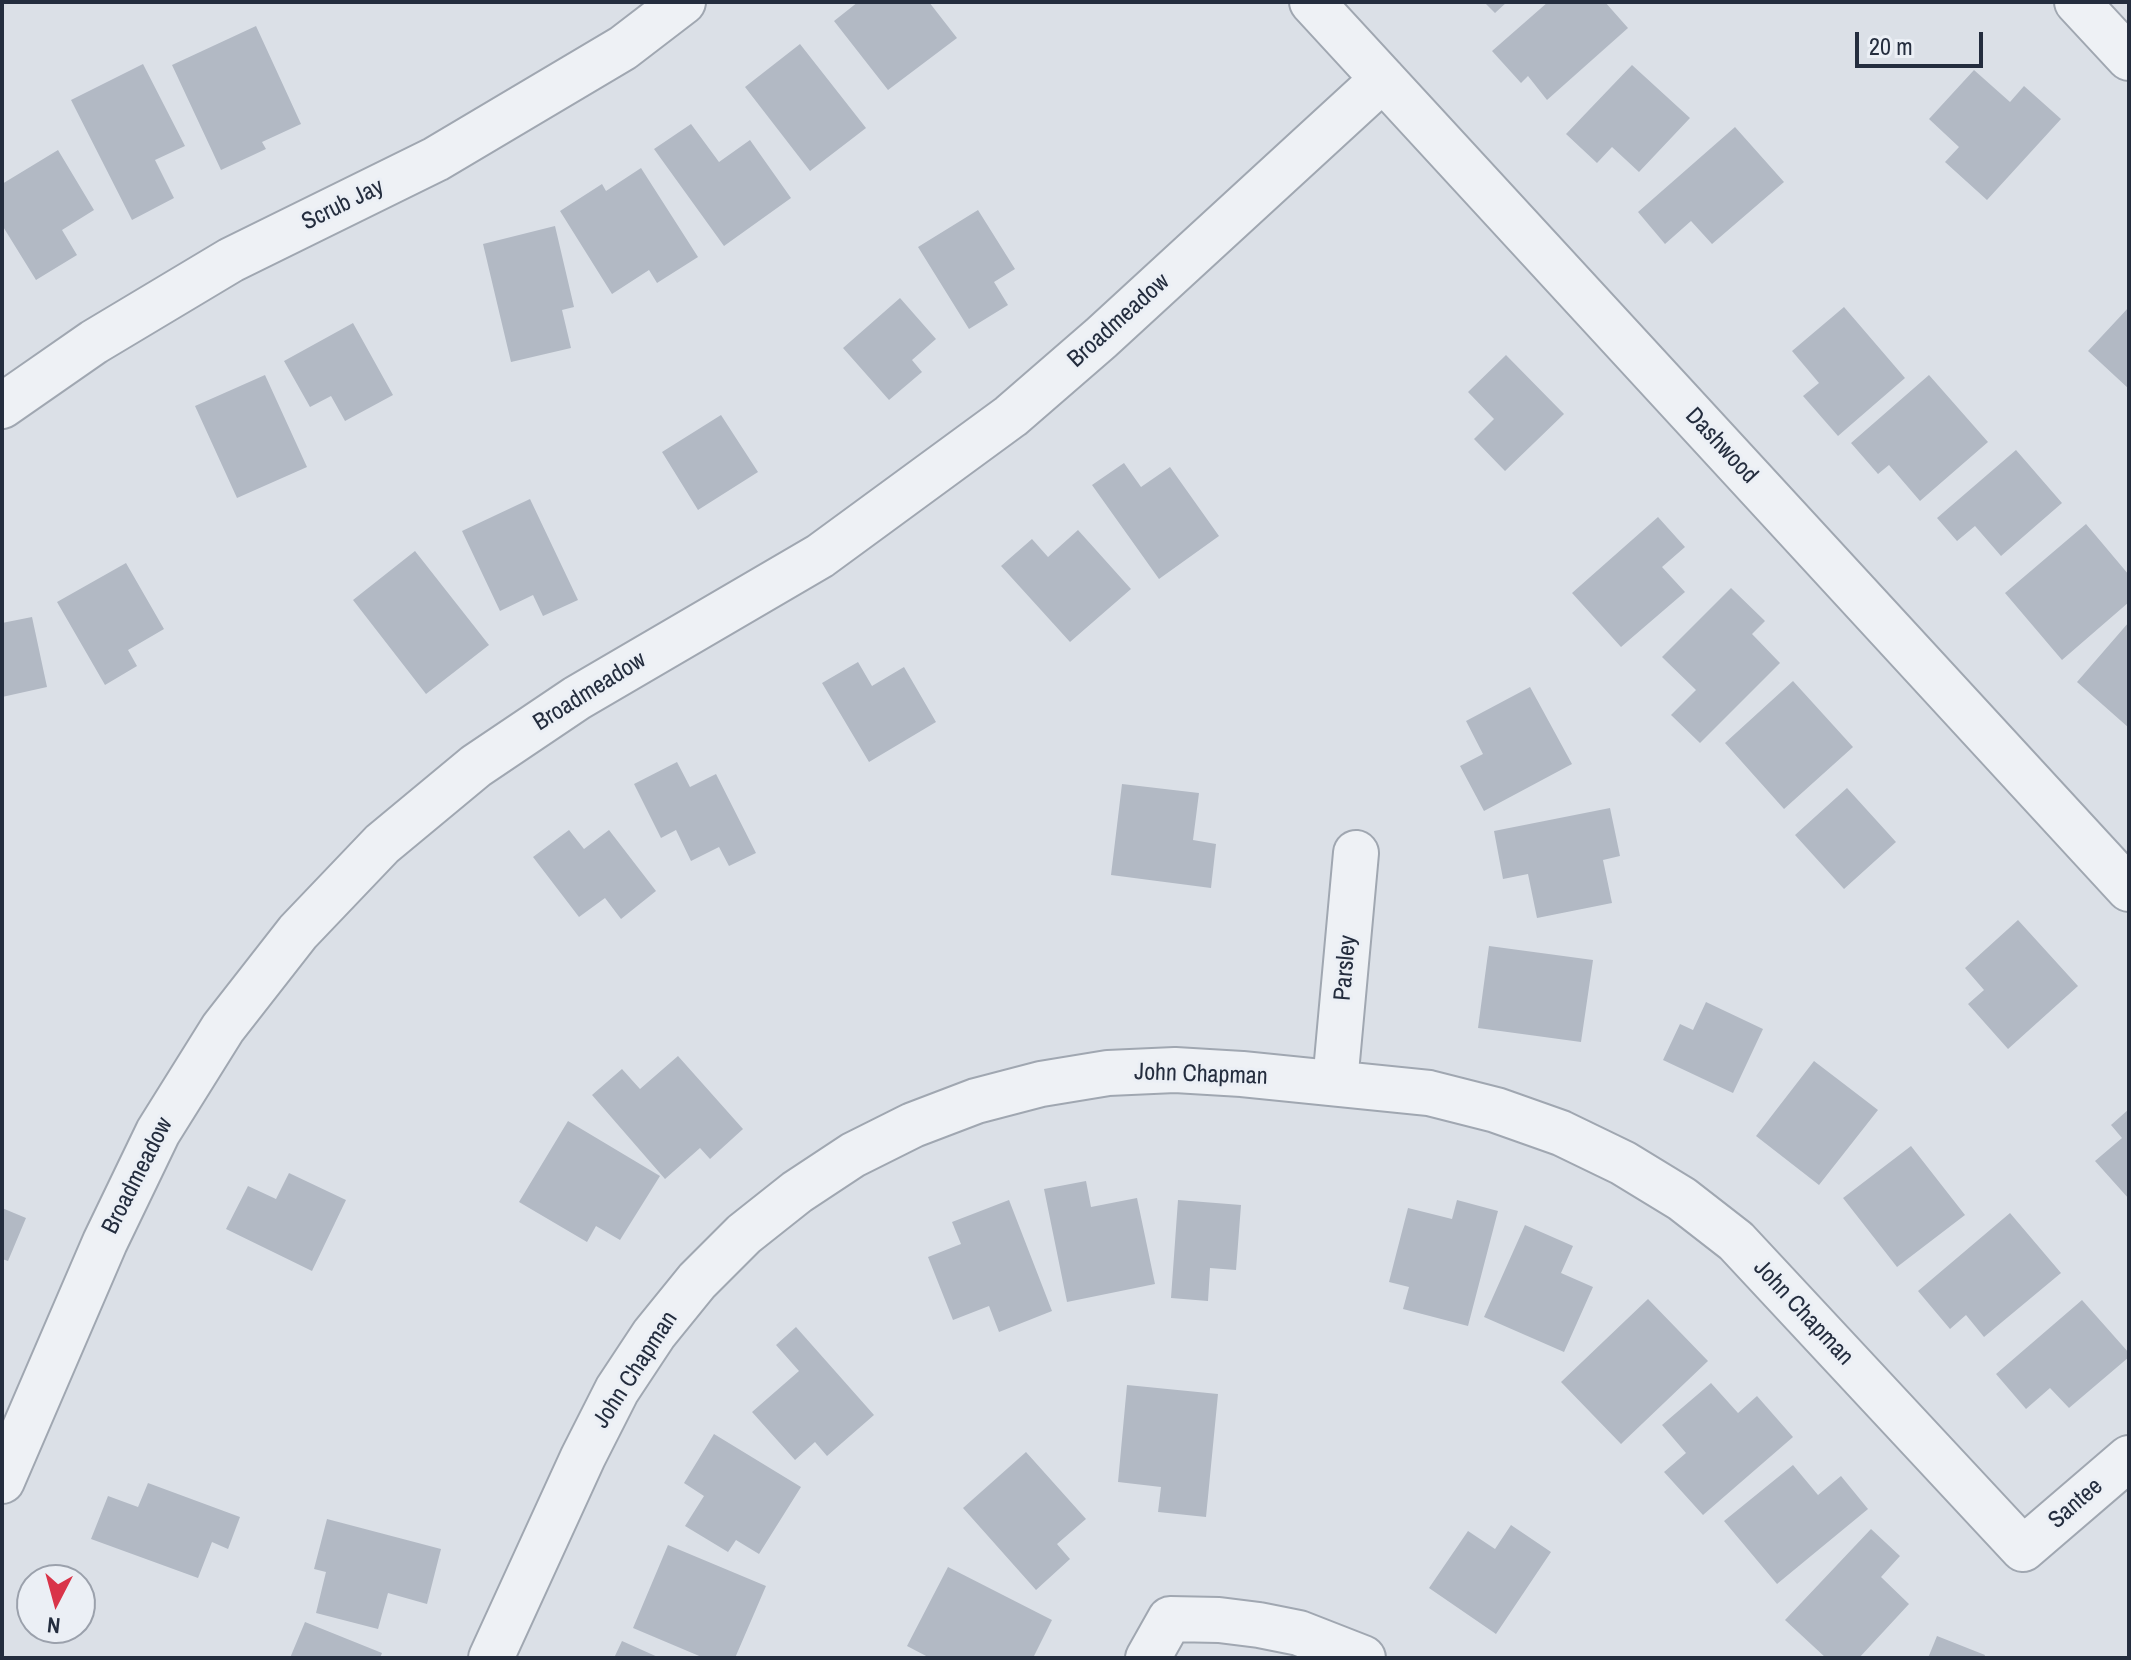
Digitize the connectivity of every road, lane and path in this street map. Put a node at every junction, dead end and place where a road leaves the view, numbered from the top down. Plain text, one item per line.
1 (683, 2) edge
2 (1312, 2) edge
3 (2077, 2) edge
4 (2129, 58) edge
5 (1383, 79) junction
6 (2, 406) edge
7 (1356, 853) dead end
8 (2129, 889) edge
9 (1335, 1083) junction
10 (15, 1413) edge
11 (2129, 1458) edge
12 (2, 1481) edge
13 (2023, 1549) joint
14 (491, 1658) edge
15 (1148, 1658) edge
16 (1363, 1658) edge

1 - 6 street, Scrub Jay
2 - 5 street, Dashwood
3 - 4 street
5 - 8 street, Dashwood
5 - 10 street, Broadmeadow
7 - 9 street, Parsley
9 - 13 street, John Chapman
9 - 14 street, John Chapman
10 - 12 street, Broadmeadow
11 - 13 street, Santee
15 - 16 street

